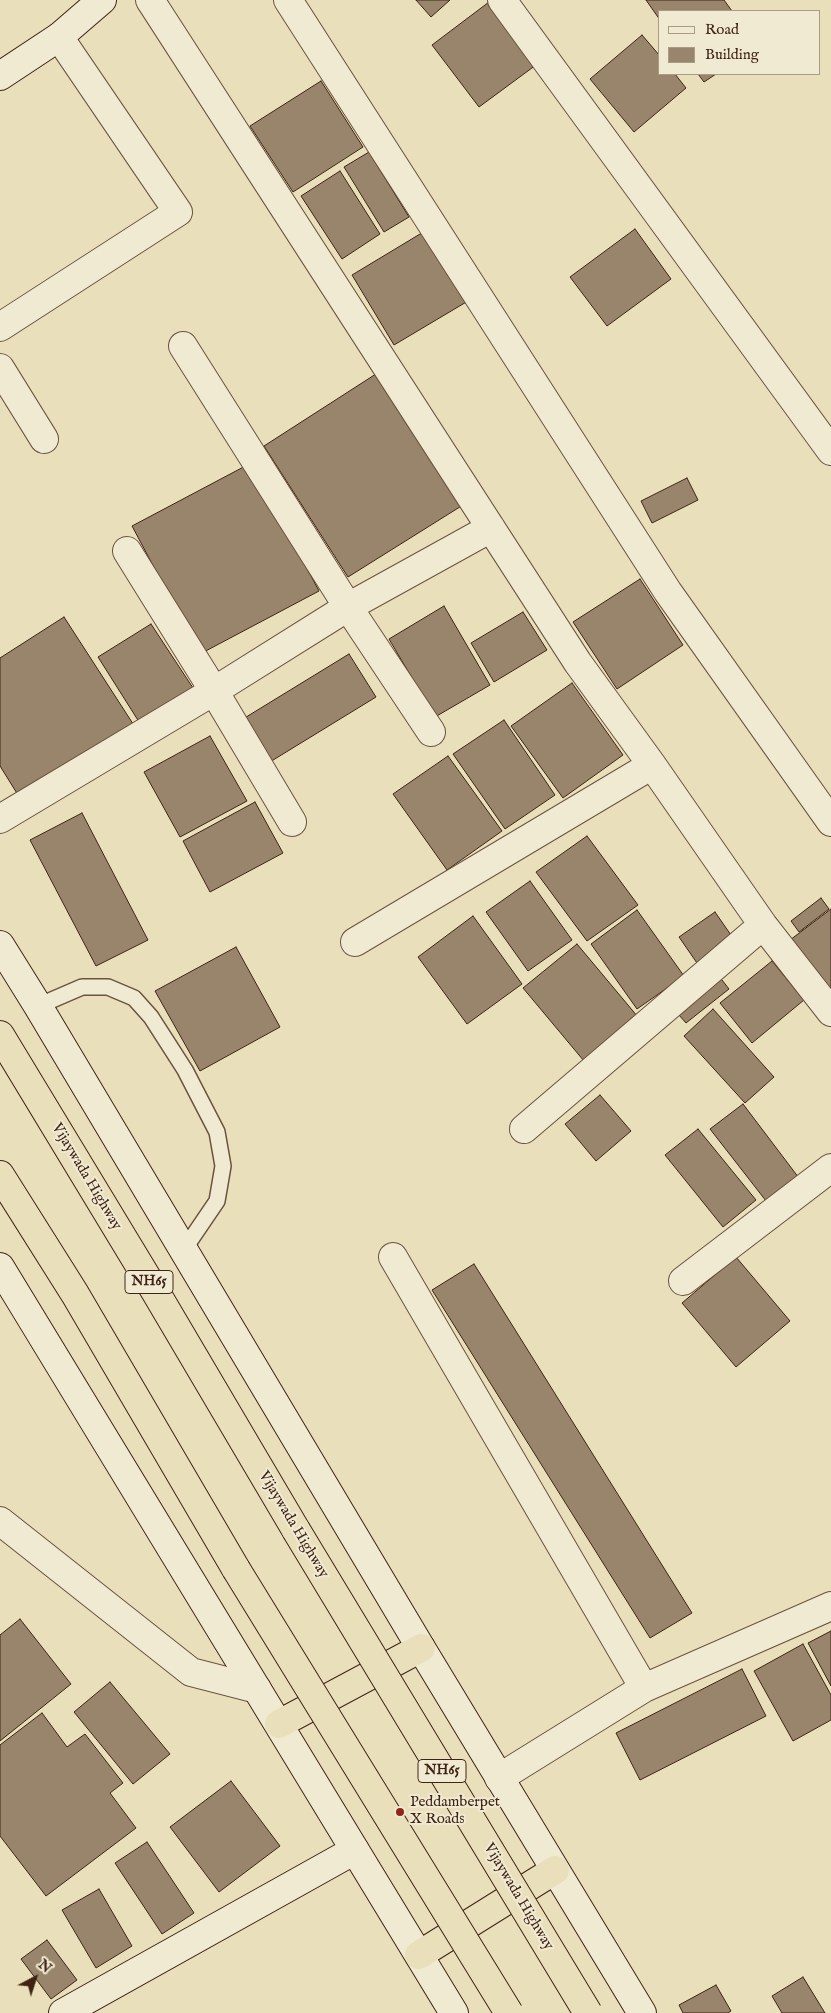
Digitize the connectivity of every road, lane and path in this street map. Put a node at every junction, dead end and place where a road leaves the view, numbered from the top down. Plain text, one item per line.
1 (102, 0) edge
2 (150, 0) edge
3 (288, 0) edge
4 (502, 0) edge
5 (59, 37) junction
6 (0, 76) edge
7 (0, 327) edge
8 (183, 346) dead end
9 (0, 368) edge
10 (44, 439) dead end
11 (828, 439) edge
12 (491, 528) junction
13 (127, 551) dead end
14 (348, 607) junction
15 (214, 691) junction
16 (431, 732) dead end
17 (652, 765) junction
18 (0, 819) edge
19 (292, 822) dead end
20 (831, 822) edge
21 (763, 925) junction
22 (355, 942) dead end
23 (0, 945) edge
24 (38, 1006) junction
25 (831, 1012) edge
26 (0, 1035) edge
27 (524, 1129) dead end
28 (831, 1168) edge
29 (0, 1175) edge
30 (183, 1251) junction
31 (393, 1257) dead end
32 (0, 1267) edge
33 (683, 1281) dead end
34 (0, 1521) edge
35 (831, 1606) edge
36 (421, 1648) junction
37 (644, 1688) junction
38 (257, 1689) junction
39 (279, 1724) junction
40 (499, 1778) junction
41 (355, 1850) junction
42 (555, 1870) junction
43 (419, 1955) junction
44 (64, 2013) edge
45 (454, 2013) edge
46 (509, 2013) edge
47 (588, 2013) edge
48 (642, 2013) edge

1 - 5 street
2 - 12 street
3 - 20 street
4 - 11 street
5 - 6 street
5 - 7 street
8 - 14 street
9 - 10 street
12 - 14 street
12 - 17 street
13 - 15 street
14 - 15 street
14 - 16 street
15 - 18 street
15 - 19 street
17 - 21 street
17 - 22 street
21 - 25 street
21 - 27 street
23 - 24 street
24 - 30 street
24 - 30 lane
26 - 47 highway, Vijaywada Highway / NH65, bridge
28 - 33 street
29 - 46 highway, bridge
30 - 36 street
31 - 37 street
32 - 38 street
34 - 38 street
35 - 37 street
36 - 39 highway
36 - 40 street
37 - 40 street
38 - 39 street
39 - 41 street
40 - 42 street
41 - 43 street
41 - 44 street
42 - 43 highway
42 - 48 street
43 - 45 street

